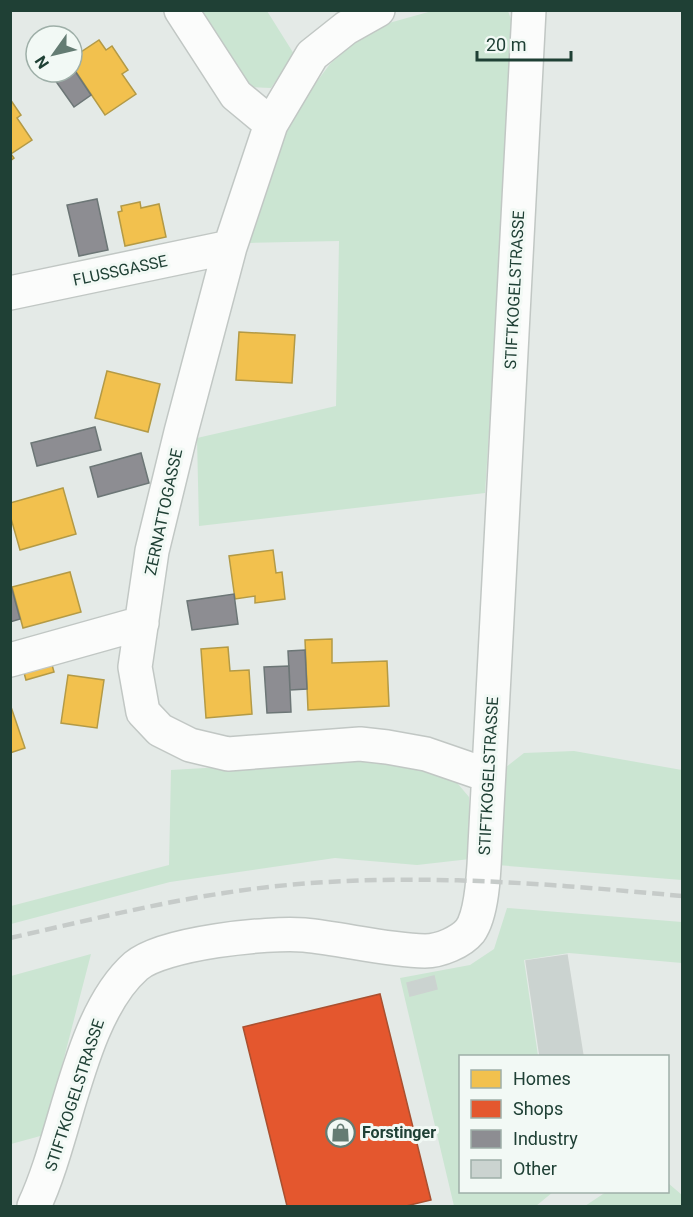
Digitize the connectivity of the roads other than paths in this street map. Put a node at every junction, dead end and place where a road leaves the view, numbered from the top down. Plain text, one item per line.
1 (181, 10) edge
2 (378, 10) edge
3 (529, 10) edge
4 (271, 124) junction
5 (230, 246) junction
6 (10, 293) edge
7 (142, 623) junction
8 (10, 660) edge
9 (487, 775) junction
10 (34, 1206) edge

1 - 4 street
2 - 4 street, ZERNATTOGASSE
3 - 9 street, STIFTKOGELSTRASSE
4 - 5 street, ZERNATTOGASSE
5 - 6 street, FLUSSGASSE
5 - 7 street, ZERNATTOGASSE
7 - 8 street
7 - 9 street, ZERNATTOGASSE
9 - 10 street, STIFTKOGELSTRASSE

